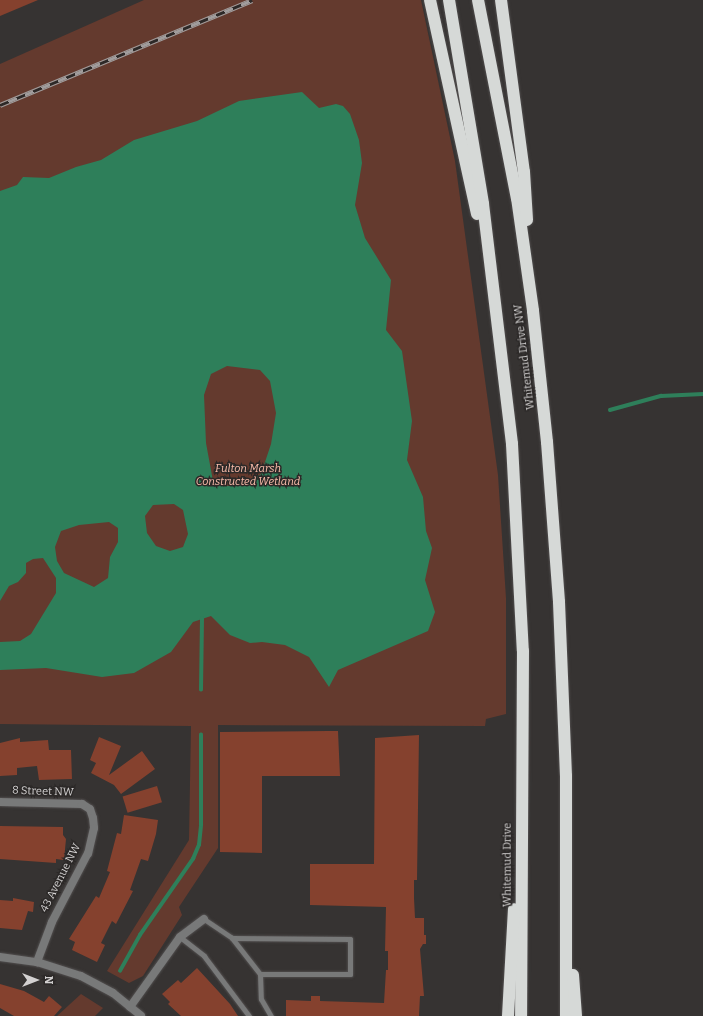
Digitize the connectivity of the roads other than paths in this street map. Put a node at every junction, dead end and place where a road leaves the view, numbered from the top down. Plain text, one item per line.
1 (430, 0) edge
2 (449, 0) edge
3 (478, 0) edge
4 (501, 0) edge
5 (498, 310) junction
6 (533, 311) junction
7 (522, 714) joint
8 (522, 760) junction
9 (0, 802) edge
10 (85, 806) joint
11 (567, 892) junction
12 (204, 919) joint
13 (180, 937) junction
14 (232, 938) junction
15 (0, 957) edge
16 (37, 962) junction
17 (260, 974) junction
18 (130, 1007) junction
19 (141, 1016) edge
20 (249, 1016) edge
21 (271, 1016) edge
22 (508, 1016) edge
23 (521, 1016) edge
24 (566, 1016) edge
25 (576, 1016) edge

1 - 5 highway
2 - 5 highway, Whitemud Drive NW
3 - 6 highway, Whitemud Drive NW
4 - 6 highway
5 - 7 highway, Whitemud Drive NW
6 - 11 highway, Whitemud Drive NW
7 - 8 highway, Whitemud Drive
8 - 22 highway
8 - 23 highway, Whitemud Drive
9 - 10 street, 8 Street NW
10 - 16 street, 43 Avenue NW
11 - 24 highway
11 - 25 highway
12 - 13 street
12 - 14 lane
13 - 18 street
13 - 20 lane
14 - 17 lane
14 - 17 lane
15 - 16 street
16 - 18 street
17 - 21 lane
18 - 19 street

